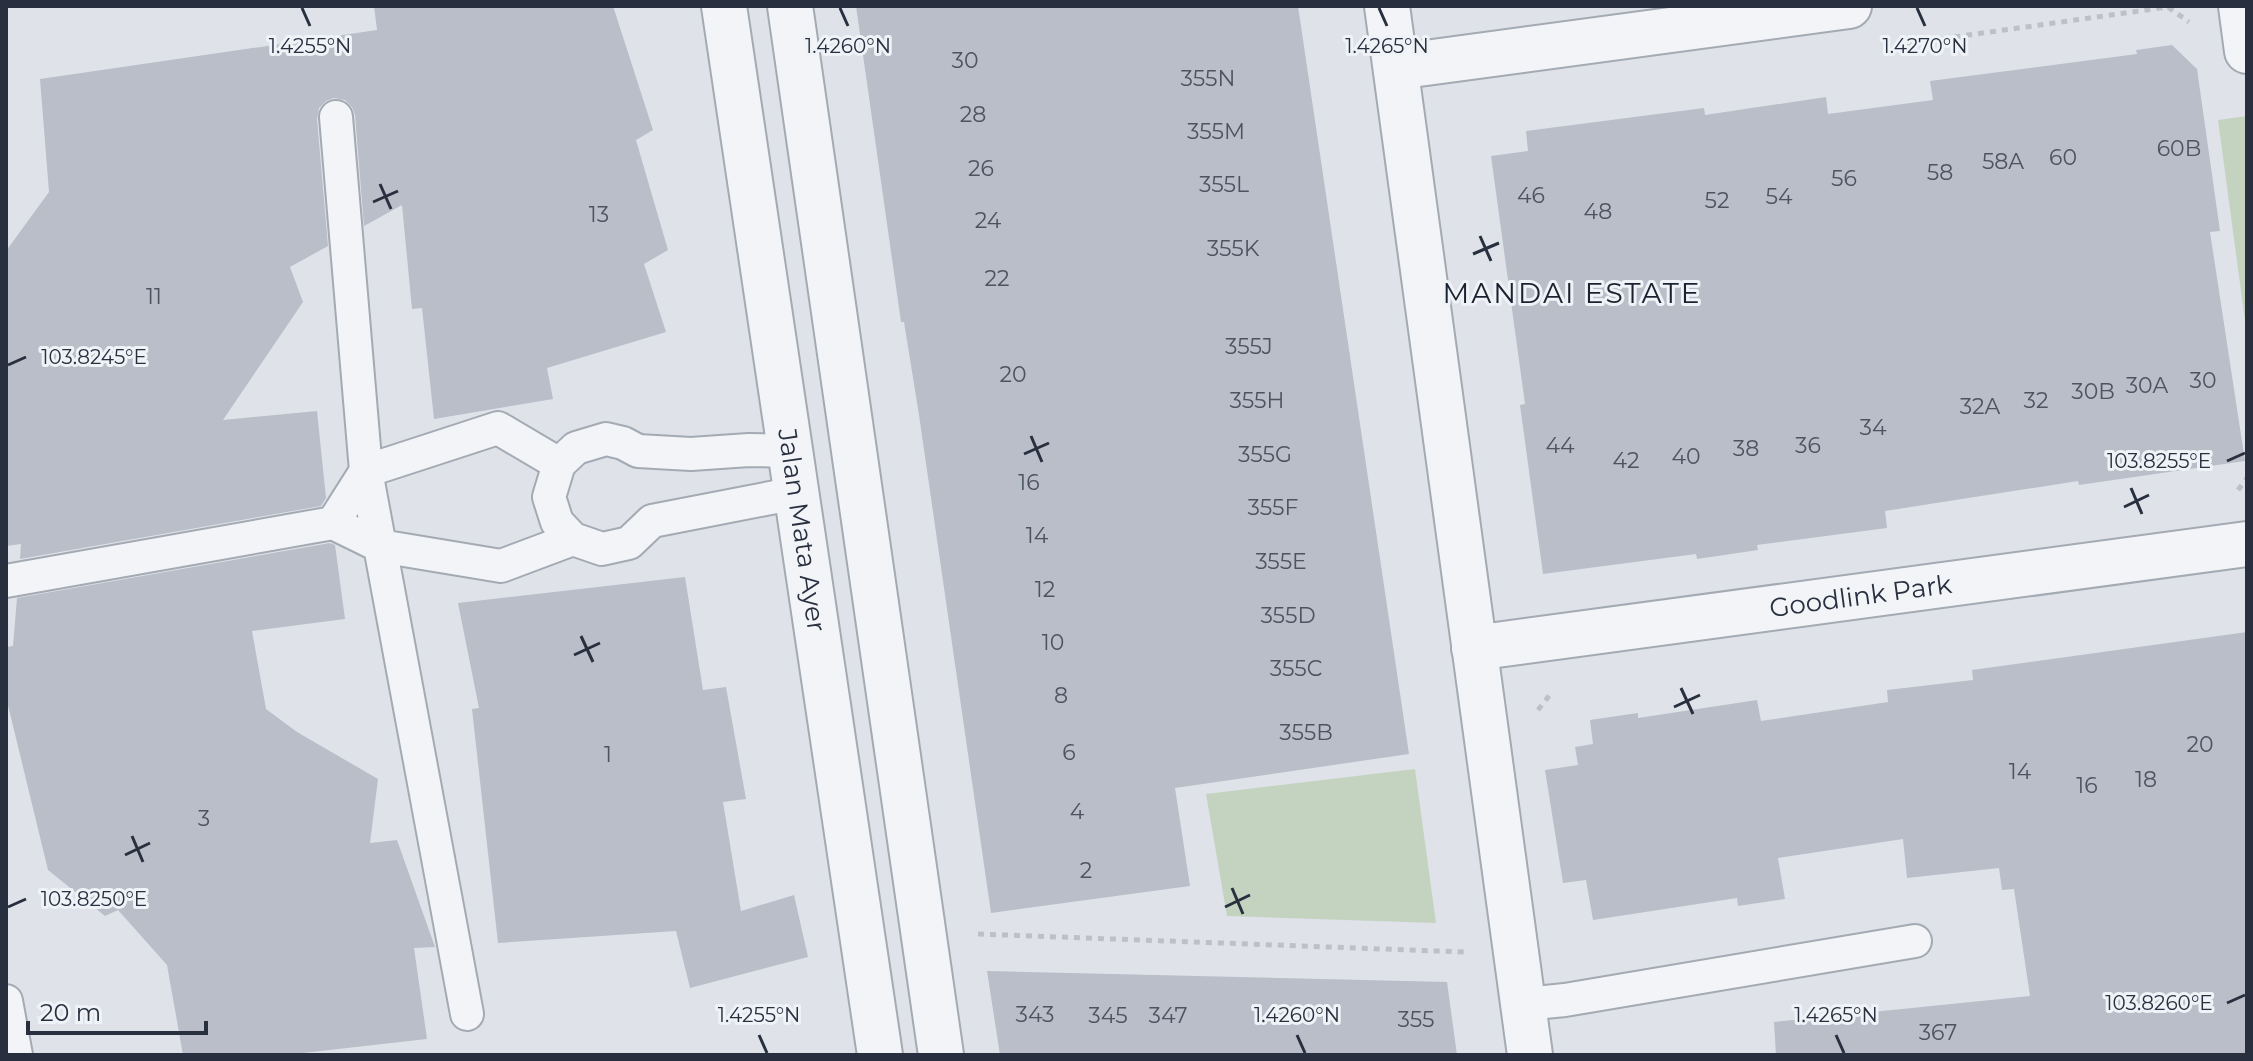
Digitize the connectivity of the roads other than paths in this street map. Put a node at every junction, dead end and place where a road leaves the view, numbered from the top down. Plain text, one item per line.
1 (724, 6) edge
2 (790, 6) edge
3 (1387, 6) edge
4 (1849, 6) edge
5 (2241, 6) edge
6 (2247, 51) edge
7 (1396, 67) junction
8 (336, 117) dead end
9 (559, 464) junction
10 (366, 471) junction
11 (793, 472) junction
12 (333, 523) junction
13 (573, 539) junction
14 (2247, 544) edge
15 (380, 546) junction
16 (6, 581) edge
17 (1474, 648) junction
18 (1915, 941) dead end
19 (6, 1001) edge
20 (1524, 1004) junction
21 (467, 1014) dead end
22 (16, 1055) edge
23 (880, 1055) edge
24 (941, 1055) edge
25 (1530, 1055) edge

1 - 11 street, Jalan Mata Ayer
2 - 24 street
3 - 7 street
4 - 7 street
5 - 6 street
7 - 17 street
8 - 10 lane
9 - 10 lane
9 - 11 lane
9 - 13 lane
10 - 12 lane
10 - 15 lane
11 - 13 lane
11 - 23 street, Jalan Mata Ayer
12 - 15 lane
12 - 16 lane
13 - 15 lane
14 - 17 street, Goodlink Park
15 - 21 lane
17 - 20 street
18 - 20 lane
19 - 22 lane
20 - 25 street

